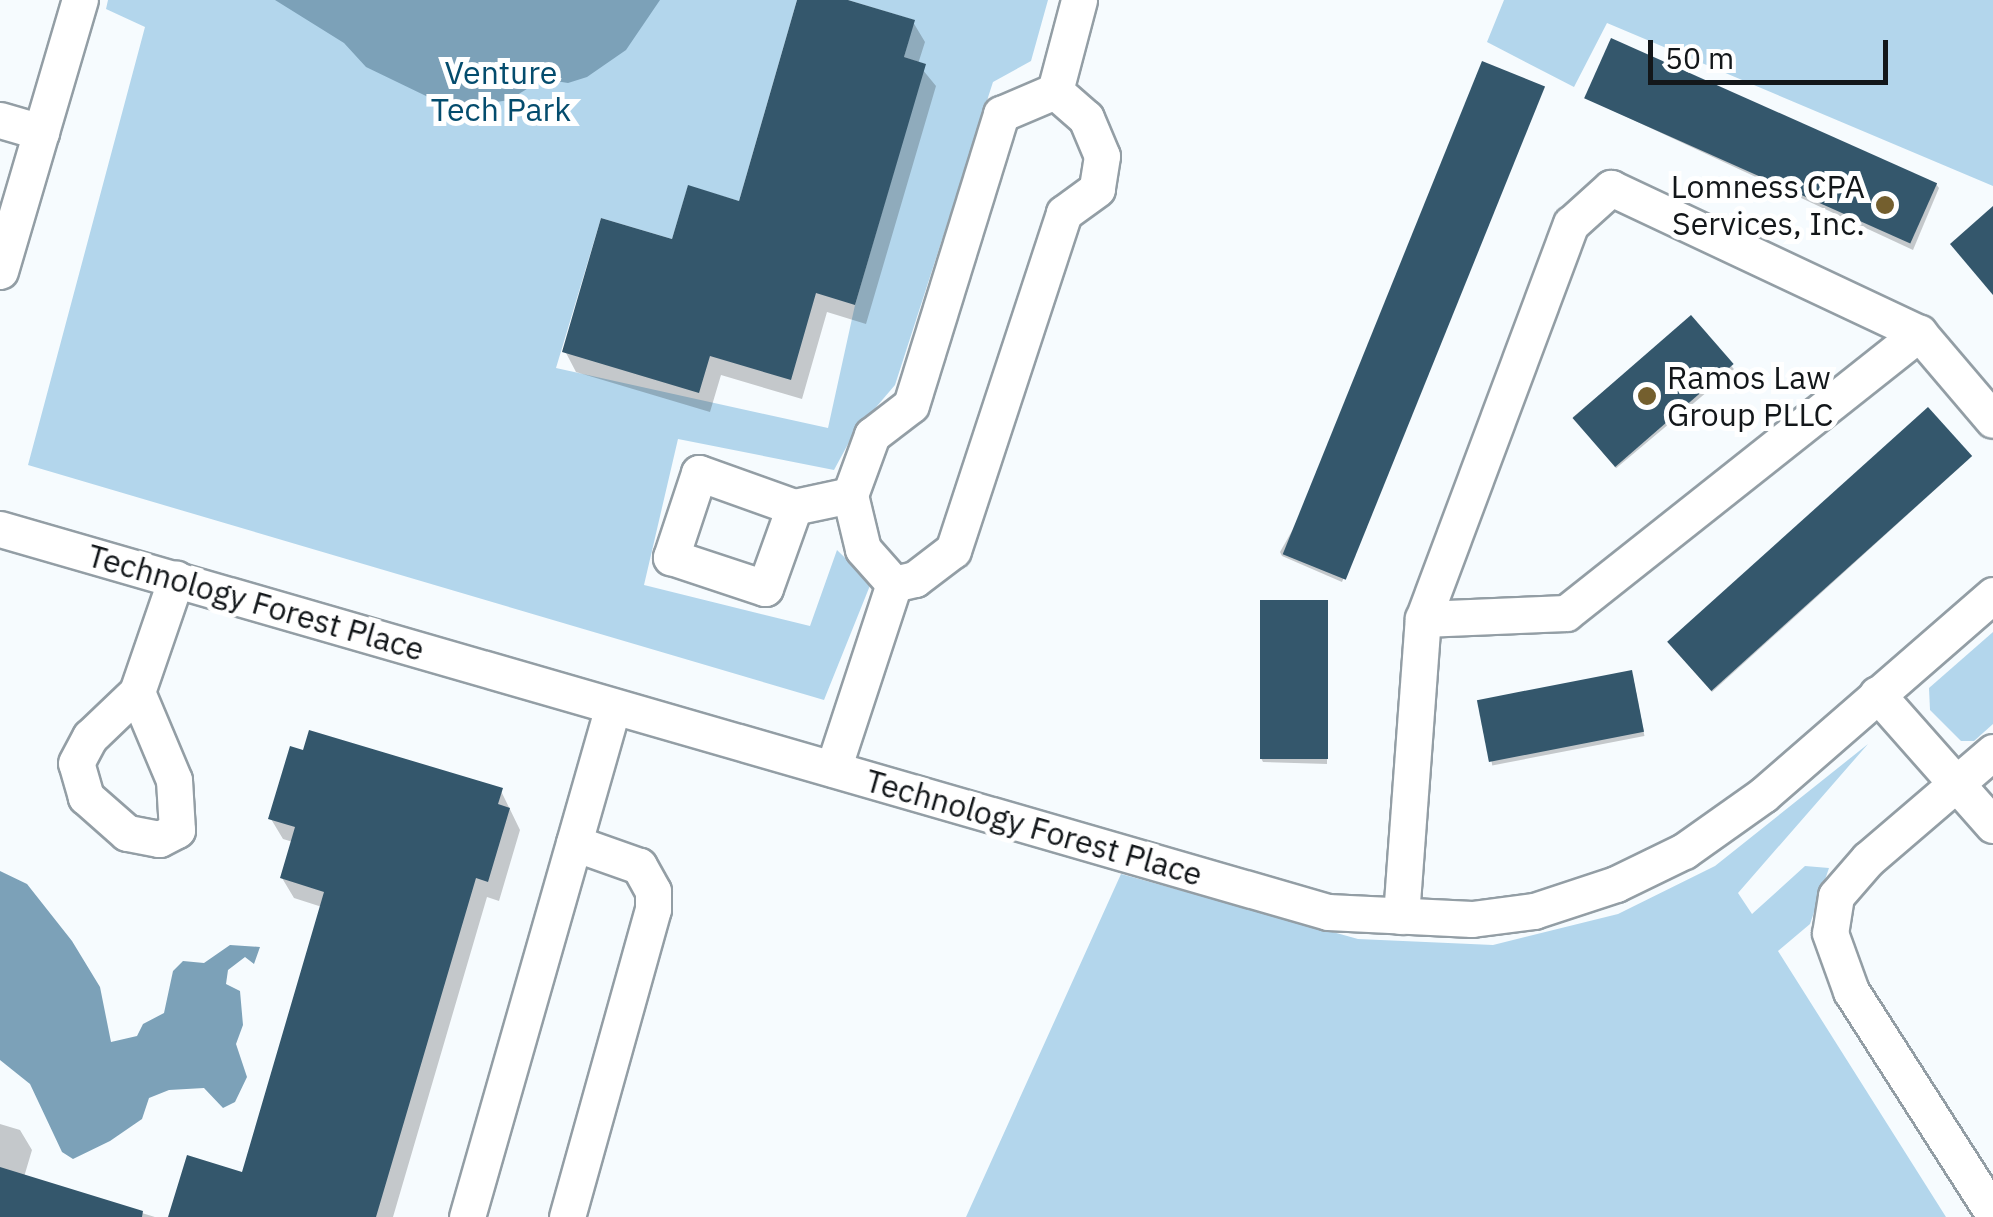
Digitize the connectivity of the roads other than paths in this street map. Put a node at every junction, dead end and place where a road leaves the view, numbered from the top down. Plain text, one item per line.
1 (80, 0) edge
2 (1079, 0) edge
3 (1055, 91) junction
4 (0, 120) edge
5 (42, 132) junction
6 (0, 271) edge
7 (1920, 333) junction
8 (1993, 420) edge
9 (850, 495) junction
10 (794, 507) dead end
11 (0, 528) edge
12 (176, 579) junction
13 (894, 584) junction
14 (1993, 596) edge
15 (1422, 619) junction
16 (137, 692) dead end
17 (1877, 694) junction
18 (613, 706) junction
19 (1993, 752) edge
20 (833, 769) junction
21 (1956, 783) junction
22 (1993, 825) edge
23 (574, 843) junction
24 (1402, 916) junction
25 (1993, 1213) edge
26 (468, 1217) edge
27 (567, 1217) edge

1 - 5 street
2 - 3 street
3 - 9 street
3 - 13 street
4 - 5 street
5 - 6 street
7 - 8 street
7 - 15 street
7 - 15 street
9 - 10 street
9 - 13 street
11 - 12 street, Technology Forest Place
12 - 16 street
12 - 18 street, Technology Forest Place
13 - 20 street
14 - 17 street, Technology Forest Place
15 - 24 street
17 - 21 street
17 - 24 street, Technology Forest Place
18 - 20 street, Technology Forest Place
18 - 23 street
19 - 21 street
20 - 24 street, Technology Forest Place
21 - 22 street
21 - 25 street
23 - 26 street
23 - 27 street

